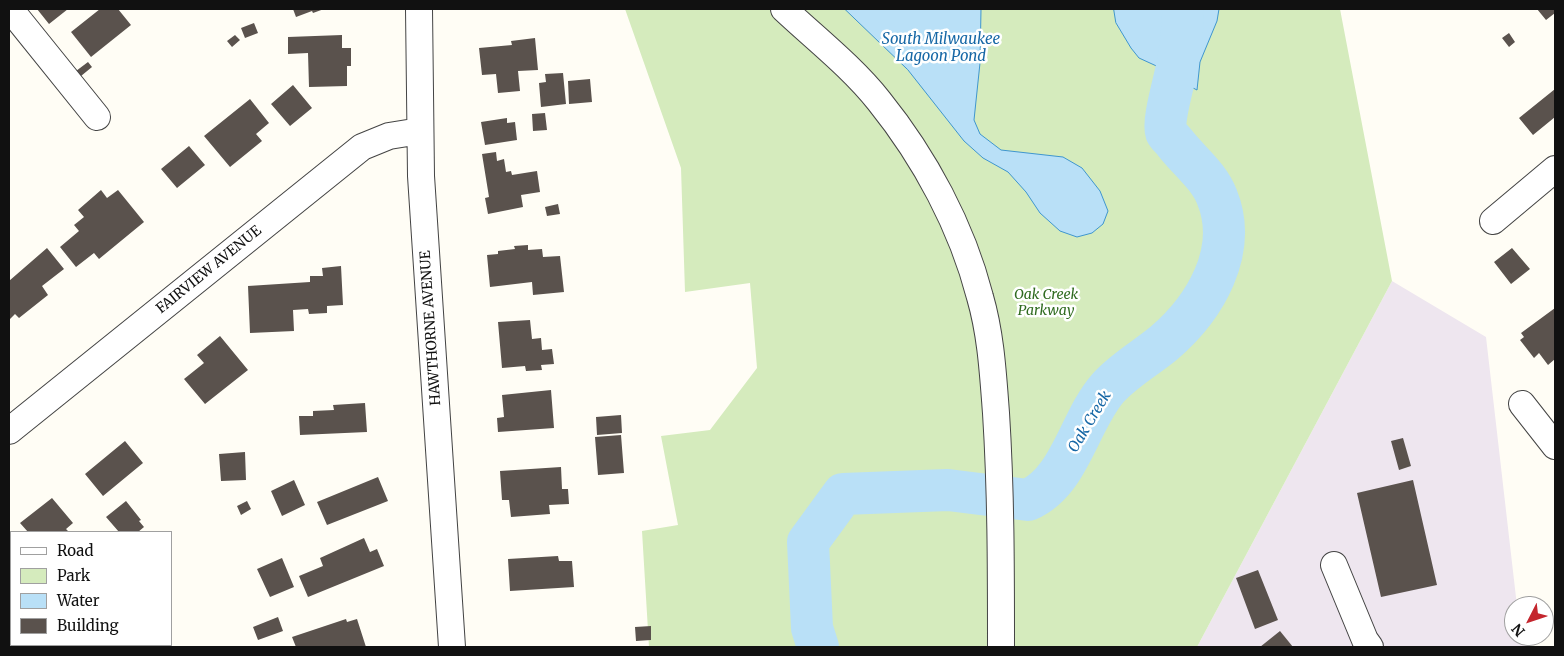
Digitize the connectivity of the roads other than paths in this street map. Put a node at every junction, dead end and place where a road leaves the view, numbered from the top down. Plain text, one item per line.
1 (10, 9) edge
2 (419, 9) edge
3 (784, 9) edge
4 (97, 117) dead end
5 (420, 131) junction
6 (1555, 171) edge
7 (1493, 221) dead end
8 (1522, 404) dead end
9 (9, 431) edge
10 (1555, 446) edge
11 (1334, 566) dead end
12 (452, 647) edge
13 (1001, 647) edge
14 (1370, 647) edge

1 - 4 street
2 - 5 street, HAWTHORNE AVENUE
3 - 13 street
5 - 9 street, FAIRVIEW AVENUE
5 - 12 street, HAWTHORNE AVENUE
6 - 7 street
8 - 10 street
11 - 14 street

